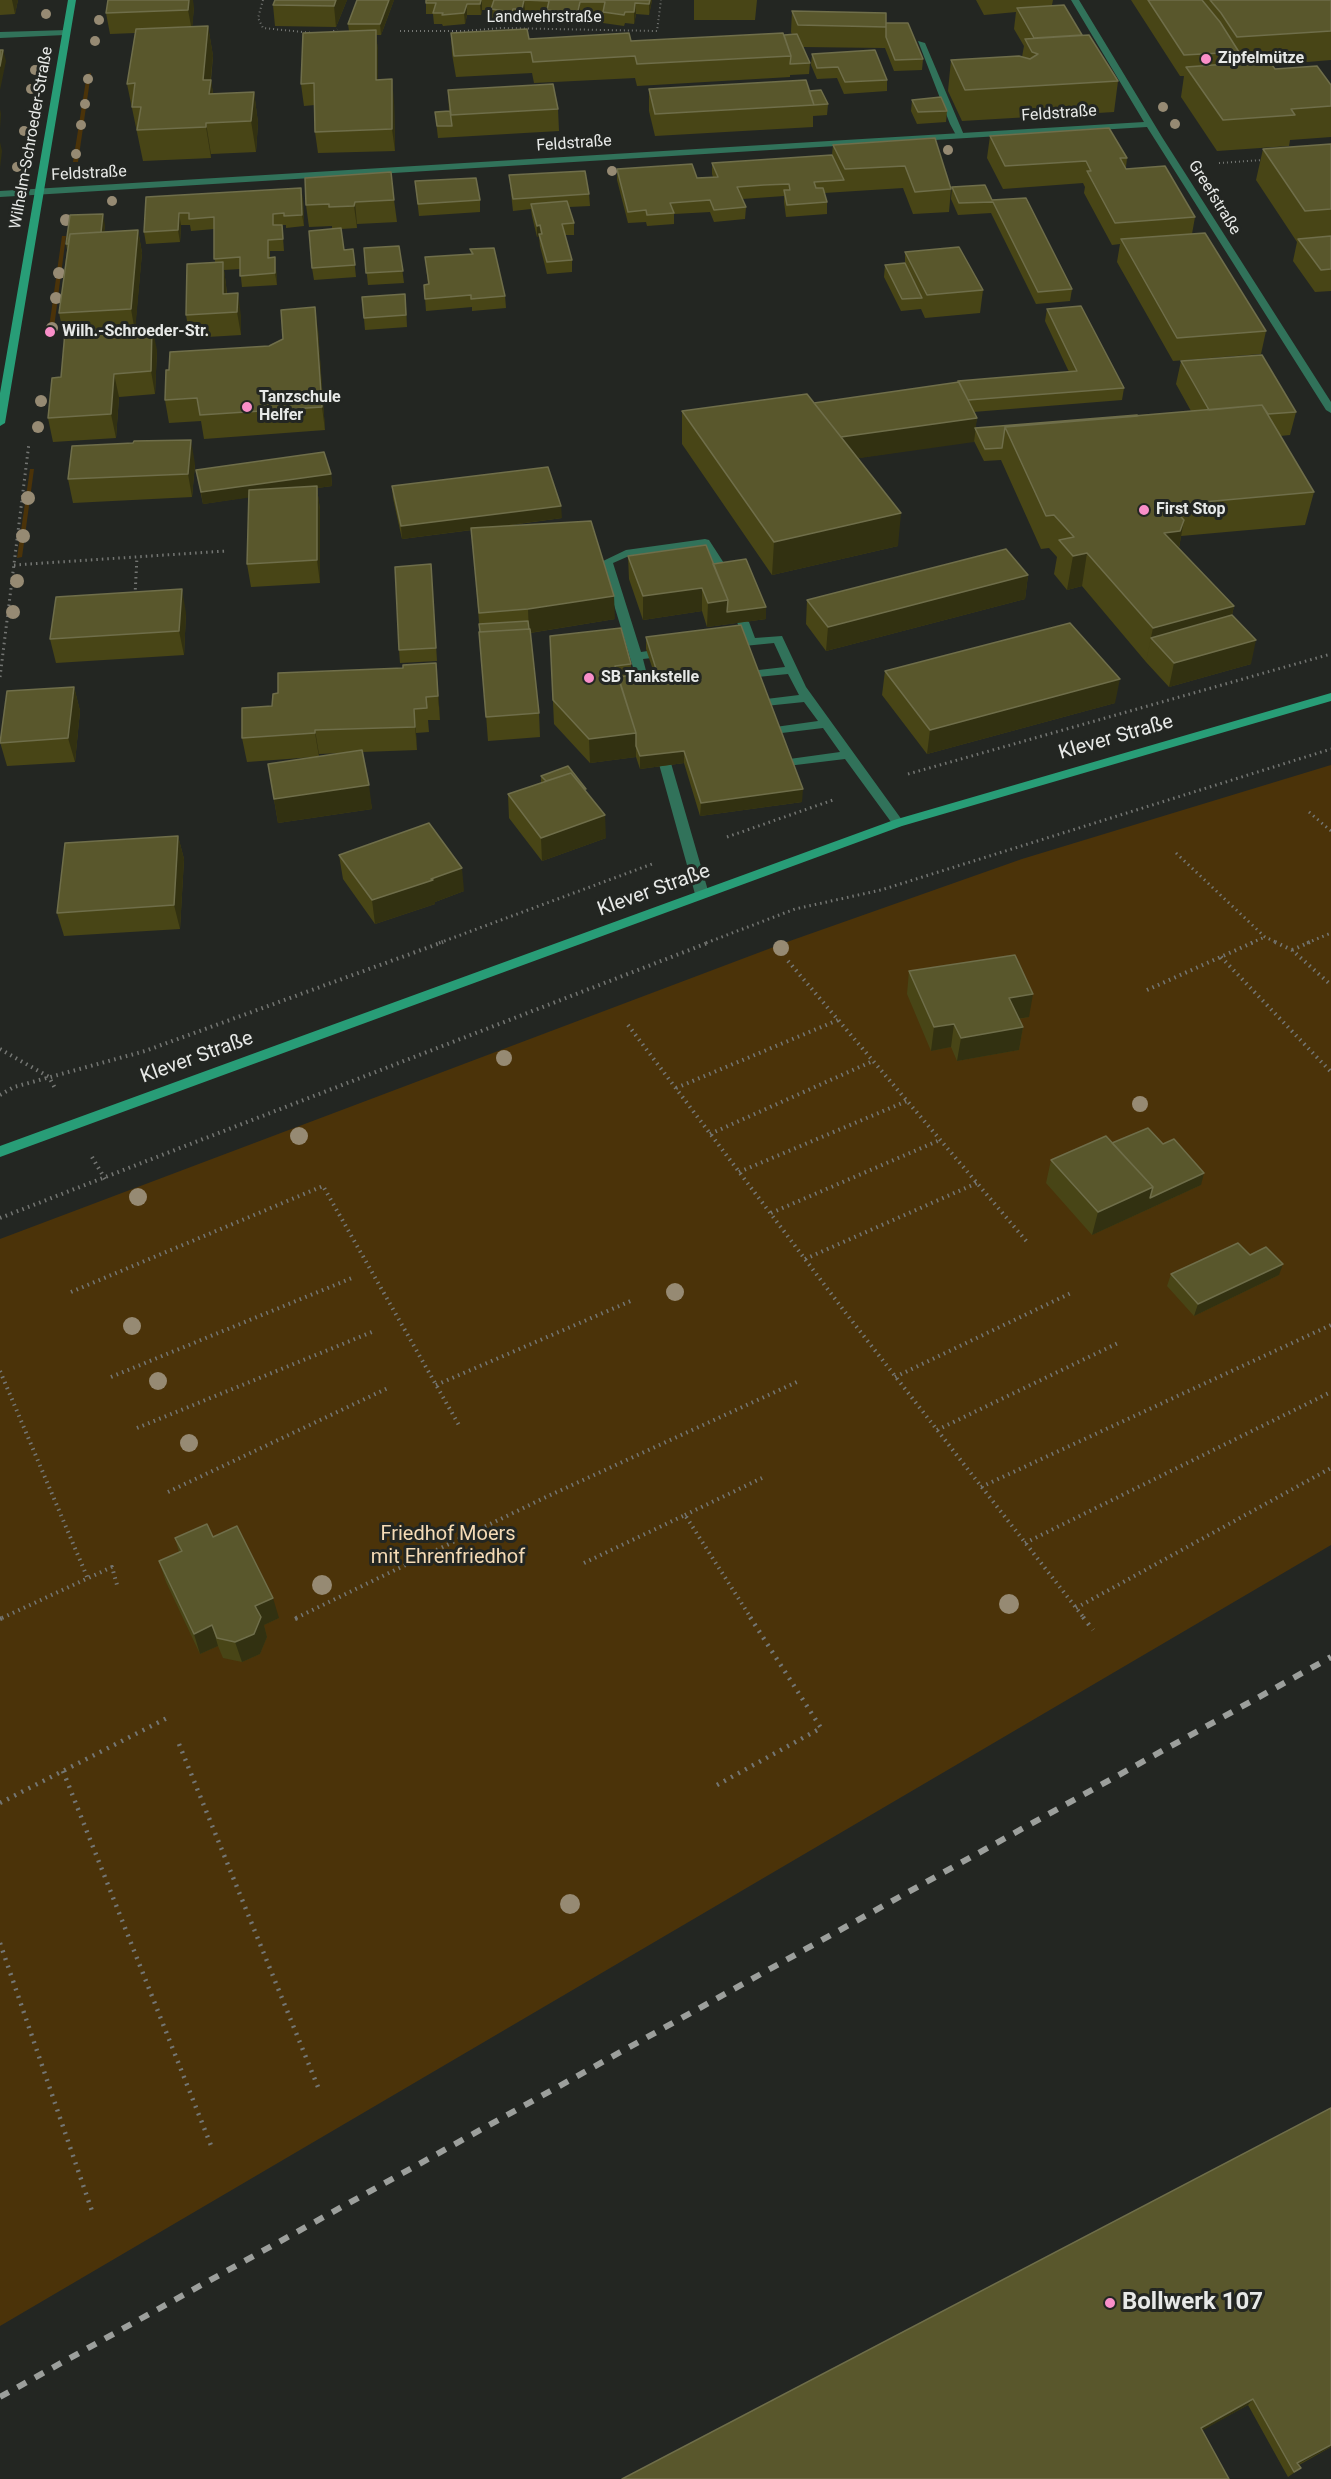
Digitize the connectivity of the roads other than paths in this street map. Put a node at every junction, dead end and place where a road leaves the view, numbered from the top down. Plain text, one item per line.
1 (72, 0) edge
2 (1075, 0) edge
3 (65, 33) junction
4 (0, 35) edge
5 (921, 43) dead end
6 (1149, 124) junction
7 (960, 135) junction
8 (38, 192) junction
9 (0, 194) edge
10 (1331, 410) edge
11 (0, 423) edge
12 (725, 574) edge
13 (743, 622) edge
14 (752, 643) junction
15 (717, 647) edge
16 (682, 651) edge
17 (636, 656) junction
18 (791, 670) junction
19 (724, 678) edge
20 (1331, 697) edge
21 (807, 698) junction
22 (736, 707) edge
23 (650, 708) edge
24 (827, 724) junction
25 (744, 735) edge
26 (663, 742) edge
27 (849, 755) junction
28 (759, 767) edge
29 (898, 823) junction
30 (702, 894) junction
31 (0, 1152) edge

1 - 3 main road, Wilhelm-Schroeder-Straße
2 - 6 street, Greefstraße
3 - 4 street
3 - 8 main road, Wilhelm-Schroeder-Straße
5 - 7 street
6 - 7 street, Feldstraße
6 - 10 street, Greefstraße
7 - 8 street, Feldstraße
8 - 9 street, Feldstraße
8 - 11 main road, Wilhelm-Schroeder-Straße
12 - 17 street
13 - 14 street
14 - 15 street
14 - 18 street
16 - 17 street
17 - 23 street
18 - 19 street
18 - 21 street
20 - 29 main road, Klever Straße
21 - 22 street
21 - 24 street
24 - 25 street
24 - 27 street
26 - 30 street
27 - 28 street
27 - 29 street
29 - 30 main road, Klever Straße
30 - 31 main road, Klever Straße

